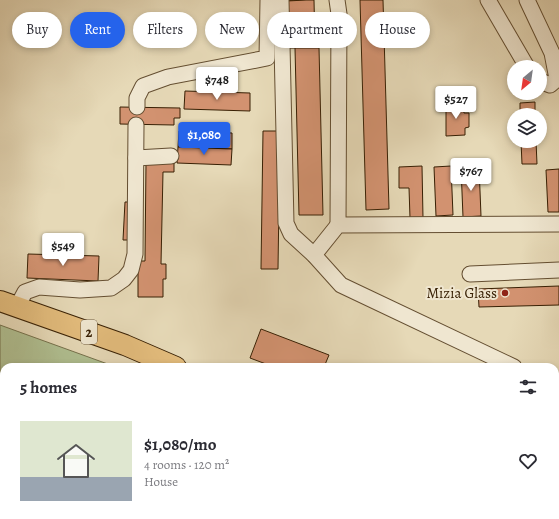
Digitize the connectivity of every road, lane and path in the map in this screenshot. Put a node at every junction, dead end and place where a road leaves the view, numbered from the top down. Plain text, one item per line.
1 (268, 0) edge
2 (281, 0) edge
3 (337, 0) edge
4 (488, 0) edge
5 (527, 0) edge
6 (523, 60) edge
7 (547, 84) edge
8 (137, 107) dead end
9 (136, 125) dead end
10 (171, 156) dead end
11 (136, 158) junction
12 (559, 224) edge
13 (338, 225) junction
14 (314, 255) junction
15 (559, 270) edge
16 (470, 274) dead end
17 (8, 304) edge
18 (167, 363) edge
19 (506, 363) edge

1 - 8 street
2 - 14 street
3 - 13 street
4 - 6 street
5 - 7 street
9 - 11 street
10 - 11 street
11 - 17 street
12 - 13 street
13 - 14 street
14 - 19 street
15 - 16 street
17 - 18 main road, 2

